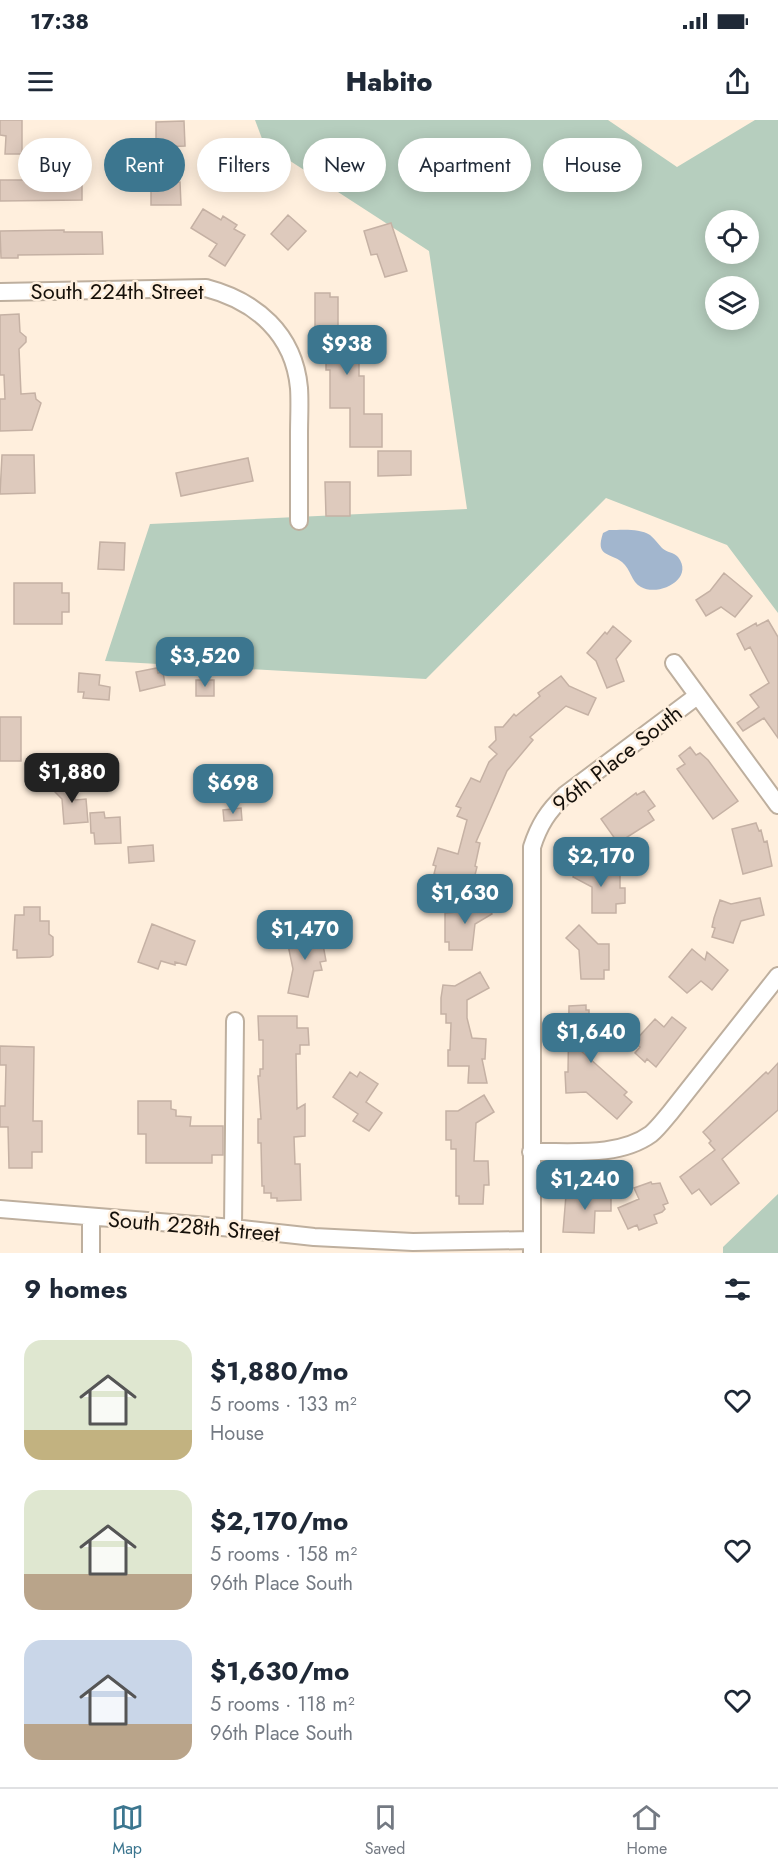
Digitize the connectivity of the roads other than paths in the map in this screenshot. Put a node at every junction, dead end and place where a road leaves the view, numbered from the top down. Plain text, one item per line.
1 (0, 292) edge
2 (299, 521) dead end
3 (674, 663) dead end
4 (697, 696) junction
5 (778, 805) edge
6 (778, 976) edge
7 (235, 1021) dead end
8 (531, 1152) junction
9 (0, 1209) edge
10 (91, 1217) junction
11 (233, 1228) junction
12 (532, 1246) edge
13 (413, 1248) edge
14 (91, 1253) edge

1 - 2 street, South 224th Street
3 - 4 street
4 - 5 street
4 - 8 street, 96th Place South
6 - 8 street
7 - 11 street
8 - 12 street, 96th Place South
9 - 10 street, South 228th Street
10 - 11 street, South 228th Street
10 - 14 street
11 - 13 street, South 228th Street
12 - 13 street, South 228th Street

